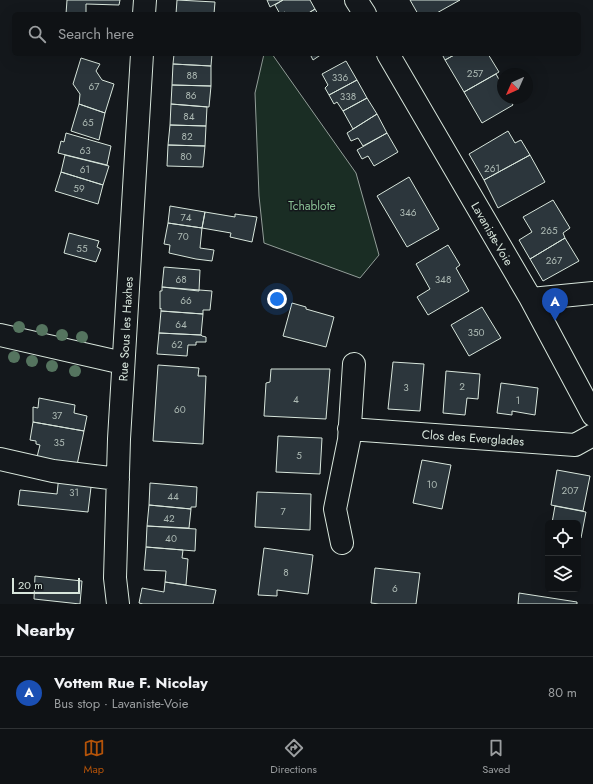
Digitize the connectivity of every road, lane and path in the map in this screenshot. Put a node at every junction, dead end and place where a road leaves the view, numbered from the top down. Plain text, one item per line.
1 (145, 0) edge
2 (356, 0) edge
3 (144, 12) edge
4 (364, 12) edge
5 (142, 56) edge
6 (389, 56) edge
7 (593, 293) edge
8 (531, 299) junction
9 (0, 335) edge
10 (124, 363) junction
11 (354, 364) dead end
12 (593, 415) edge
13 (350, 429) junction
14 (593, 435) edge
15 (0, 459) edge
16 (118, 479) junction
17 (342, 543) dead end
18 (118, 604) edge

1 - 3 street
2 - 4 street
5 - 10 street, Rue Sous les Haxhes
6 - 8 street, Lavaniste-Voie
7 - 8 street
8 - 12 street, Lavaniste-Voie
9 - 10 street
10 - 16 street, Rue Sous les Haxhes
11 - 13 street
13 - 14 street, Clos des Everglades
13 - 17 street
15 - 16 street
16 - 18 street, Rue Sous les Haxhes

